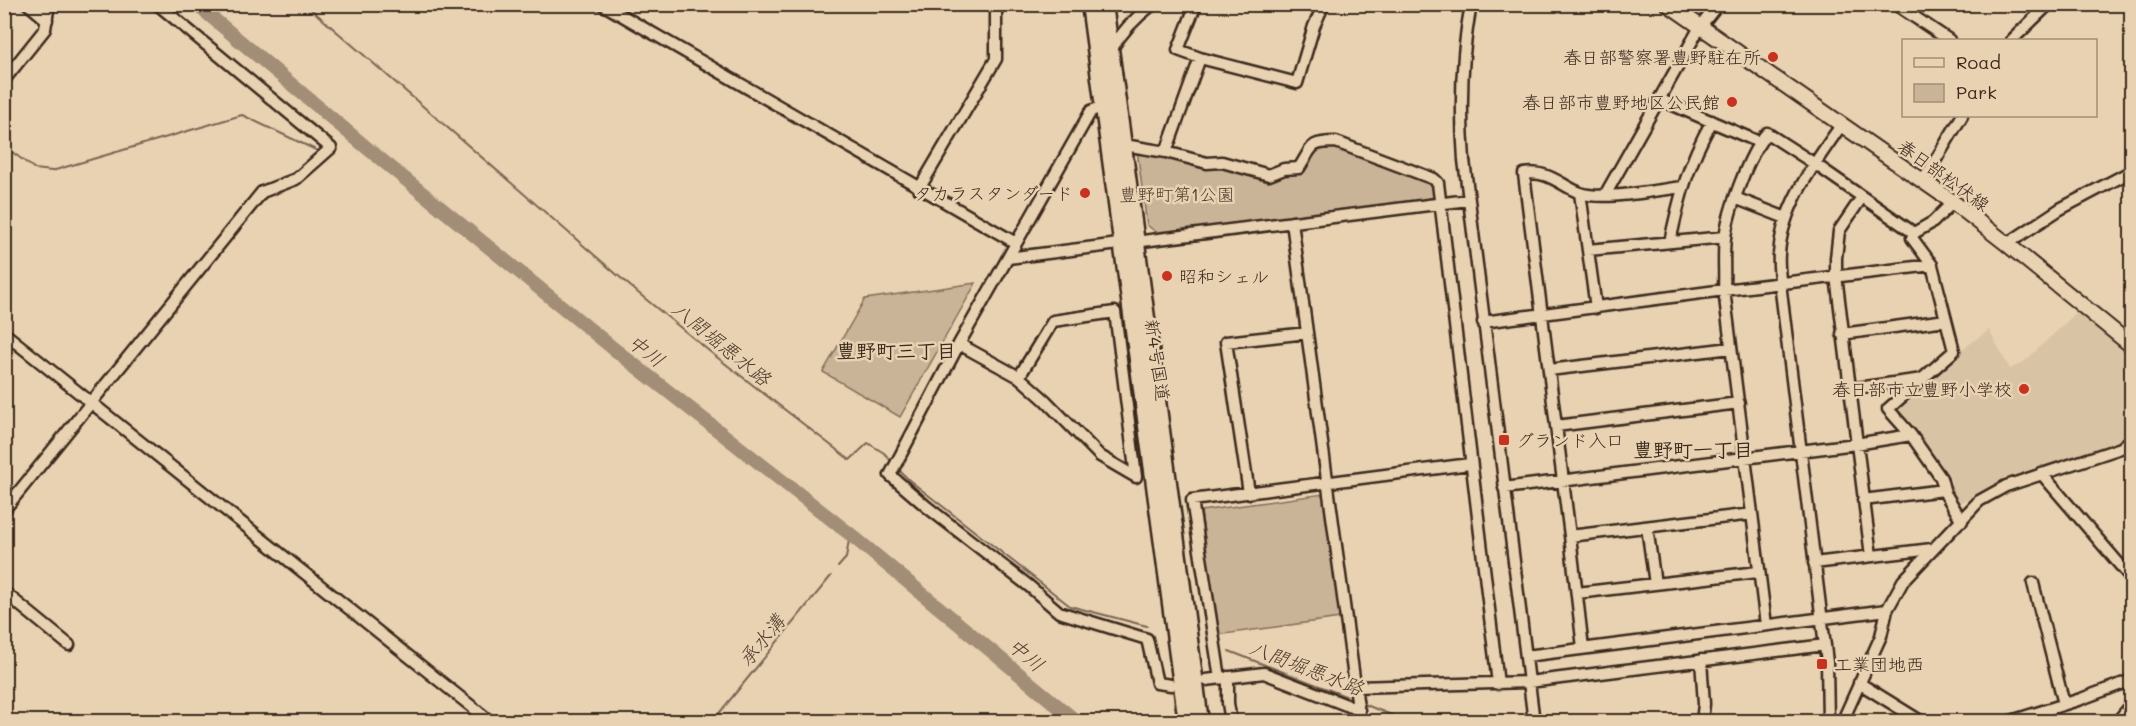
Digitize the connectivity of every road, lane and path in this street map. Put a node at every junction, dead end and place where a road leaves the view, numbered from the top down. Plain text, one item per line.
1 (28, 4) edge
2 (49, 4) edge
3 (157, 4) edge
4 (602, 4) edge
5 (996, 4) edge
6 (1090, 4) edge
7 (1104, 4) edge
8 (1153, 4) edge
9 (1196, 4) edge
10 (1324, 4) edge
11 (1471, 4) edge
12 (1668, 4) edge
13 (1718, 4) edge
14 (1894, 4) edge
15 (2049, 4) edge
16 (47, 20) junction
17 (1701, 27) junction
18 (1947, 39) edge
19 (2013, 39) edge
20 (1110, 50) junction
21 (1200, 58) junction
22 (4, 80) edge
23 (1659, 99) junction
24 (1104, 106) junction
25 (1961, 117) edge
26 (1712, 121) junction
27 (1842, 124) junction
28 (1759, 142) junction
29 (1124, 145) junction
30 (1166, 152) junction
31 (1815, 164) junction
32 (2132, 171) edge
33 (1923, 181) junction
34 (1682, 187) junction
35 (919, 189) junction
36 (1580, 193) junction
37 (1605, 195) junction
38 (1862, 197) junction
39 (1735, 198) junction
40 (1468, 200) junction
41 (1953, 202) junction
42 (1440, 203) junction
43 (1786, 218) junction
44 (1292, 222) junction
45 (1914, 233) junction
46 (1725, 237) junction
47 (1670, 242) junction
48 (1016, 243) junction
49 (1129, 243) junction
50 (2007, 244) junction
51 (1588, 250) junction
52 (1008, 258) junction
53 (1932, 265) junction
54 (1836, 276) junction
55 (1780, 283) junction
56 (1724, 290) junction
57 (1596, 308) junction
58 (1542, 316) junction
59 (1946, 320) junction
60 (1484, 322) junction
61 (4, 333) edge
62 (1307, 333) junction
63 (1842, 334) junction
64 (959, 344) junction
65 (2132, 346) edge
66 (1731, 348) junction
67 (1549, 370) junction
68 (1019, 377) junction
69 (1923, 379) junction
70 (1849, 389) junction
71 (91, 403) junction
72 (1739, 403) junction
73 (1556, 426) junction
74 (1911, 435) junction
75 (2132, 439) edge
76 (1856, 444) junction
77 (1801, 451) junction
78 (1745, 458) junction
79 (1470, 464) junction
80 (2042, 473) junction
81 (1563, 482) junction
82 (1327, 483) junction
83 (1504, 488) junction
84 (1944, 490) junction
85 (1249, 493) junction
86 (1863, 500) junction
87 (4, 510) edge
88 (1752, 514) junction
89 (1962, 521) junction
90 (1647, 527) junction
91 (1570, 536) junction
92 (1932, 549) junction
93 (1871, 556) junction
94 (1814, 563) junction
95 (1758, 572) junction
96 (2132, 579) edge
97 (2033, 583) dead end
98 (1655, 584) junction
99 (4, 592) edge
100 (1577, 593) junction
101 (1887, 610) junction
102 (1822, 619) junction
103 (1766, 625) junction
104 (69, 645) dead end
105 (1825, 645) junction
106 (1582, 648) junction
107 (1526, 656) junction
108 (1701, 660) junction
109 (1224, 677) junction
110 (1206, 680) dead end
111 (2132, 680) edge
112 (1529, 682) junction
113 (1859, 683) junction
114 (1498, 684) junction
115 (1172, 685) dead end
116 (1358, 704) edge
117 (2064, 704) junction
118 (2132, 704) edge
119 (1828, 717) edge
120 (2037, 717) edge
121 (1843, 721) edge
122 (491, 722) edge
123 (1187, 722) edge
124 (1200, 722) edge
125 (1231, 722) edge
126 (1534, 722) edge
127 (1702, 722) edge
128 (1922, 722) edge
129 (2008, 722) edge
130 (2117, 722) edge

1 - 16 street
2 - 16 street
3 - 71 street
4 - 35 street
5 - 35 street
6 - 24 highway, 新4号国道
7 - 20 highway, 新4号国道
8 - 20 street
9 - 21 street
10 - 21 street
11 - 40 street
12 - 17 main road, 春日部松伏線
13 - 17 street
14 - 18 street
15 - 19 street
16 - 22 street
17 - 23 street
17 - 27 main road, 春日部松伏線
20 - 29 highway, 新4号国道
21 - 30 street
23 - 26 street
23 - 37 street
24 - 48 street
24 - 49 highway, 新4号国道
25 - 33 street
26 - 28 street
26 - 34 street
27 - 31 street
27 - 33 main road, 春日部松伏線
28 - 31 street
28 - 39 street
29 - 30 street
29 - 49 highway, 新4号国道
30 - 42 street
31 - 38 street
31 - 43 street
32 - 50 street
33 - 41 main road, 春日部松伏線
34 - 37 street
34 - 47 street
35 - 48 street
36 - 37 street
36 - 51 street
36 - 58 street
38 - 45 street
38 - 54 street
39 - 43 street
39 - 46 street
40 - 42 street
40 - 60 street
41 - 45 street
41 - 50 main road, 春日部松伏線
42 - 44 street
42 - 79 street
43 - 55 street
44 - 49 street
44 - 62 street
45 - 53 street
46 - 47 street
46 - 56 street
47 - 51 street
48 - 52 street
49 - 52 street
49 - 123 highway, 新4号国道
49 - 124 highway, 新4号国道
50 - 65 main road, 春日部松伏線
51 - 57 street
52 - 64 street
53 - 54 street
53 - 59 street
54 - 55 street
54 - 63 street
55 - 56 street
55 - 77 street
56 - 57 street
56 - 66 street
57 - 58 street
58 - 60 street
58 - 67 street
59 - 63 street
59 - 69 street
60 - 83 street
61 - 71 street
62 - 82 street
62 - 85 street
63 - 70 street
64 - 68 street
64 - 115 street
66 - 67 street
66 - 72 street
67 - 73 street
68 - 68 street
69 - 70 street
69 - 74 street
70 - 76 street
71 - 87 street
71 - 122 street
72 - 73 street
72 - 78 street
73 - 81 street
74 - 76 street
74 - 84 street
75 - 80 street
76 - 77 street
76 - 86 street
77 - 78 street
77 - 94 street
78 - 81 street
78 - 88 street
79 - 82 street
79 - 114 street
80 - 89 street
80 - 96 street
81 - 83 street
81 - 91 street
82 - 85 street
82 - 116 street
83 - 107 street
84 - 86 street
84 - 89 street
85 - 109 street
86 - 93 street
88 - 90 street
88 - 95 street
89 - 92 street
90 - 91 street
90 - 98 street
91 - 100 street
92 - 93 street
92 - 101 street
93 - 94 street
94 - 102 street
95 - 98 street
95 - 103 street
97 - 117 street
98 - 100 street
99 - 104 street
100 - 106 street
101 - 102 street
101 - 113 street
102 - 103 street
102 - 105 street
103 - 106 street
105 - 108 street
105 - 119 street
106 - 107 street
107 - 112 street
108 - 112 street
108 - 127 street
109 - 110 street
109 - 116 street
109 - 125 street
111 - 117 street
112 - 114 street
112 - 126 street
113 - 121 street
113 - 128 street
114 - 116 street
117 - 120 street
118 - 130 street
119 - 121 street
120 - 129 street

